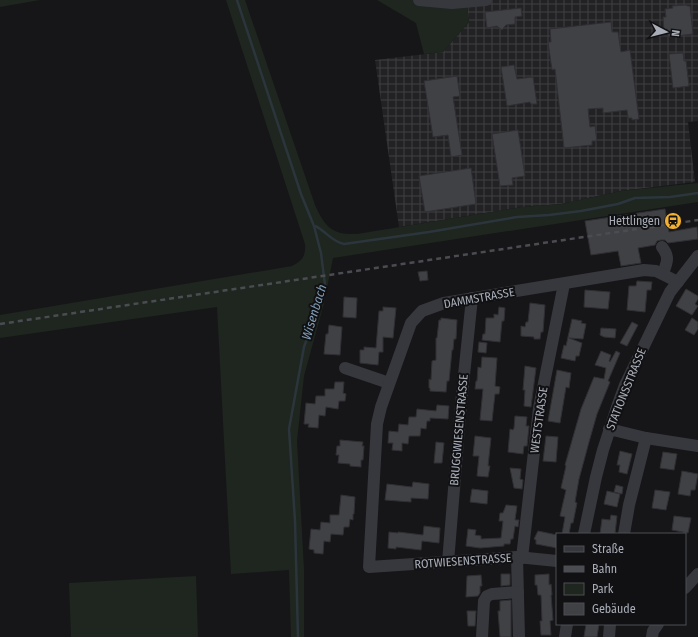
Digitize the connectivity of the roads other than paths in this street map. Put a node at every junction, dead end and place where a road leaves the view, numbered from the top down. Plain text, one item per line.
1 (420, 0) edge
2 (486, 0) edge
3 (662, 247) dead end
4 (698, 256) edge
5 (663, 273) junction
6 (678, 282) junction
7 (564, 284) junction
8 (472, 298) junction
9 (344, 368) dead end
10 (389, 383) junction
11 (609, 429) junction
12 (646, 438) junction
13 (698, 446) edge
14 (584, 533) edge
15 (624, 533) edge
16 (520, 557) junction
17 (556, 561) edge
18 (448, 562) junction
19 (369, 567) joint
20 (698, 574) edge
21 (686, 587) edge
22 (518, 592) junction
23 (567, 625) edge
24 (610, 625) edge
25 (657, 625) edge
26 (482, 637) edge
27 (519, 637) edge
28 (565, 637) edge
29 (609, 637) edge
30 (652, 637) edge

1 - 2 street
3 - 5 street
4 - 6 street, STATIONSSTRASSE
5 - 6 street, DAMMSTRASSE
5 - 7 street, DAMMSTRASSE
6 - 11 street, STATIONSSTRASSE
7 - 8 street, DAMMSTRASSE
7 - 16 street, WESTSTRASSE
8 - 10 street, DAMMSTRASSE
8 - 18 street, BRUGGWIESENSTRASSE
9 - 10 street
10 - 19 street, DAMMSTRASSE
11 - 12 street
11 - 14 street, STATIONSSTRASSE
12 - 13 street
12 - 15 street
16 - 17 street, ROTWIESENSTRASSE
16 - 18 street, ROTWIESENSTRASSE
16 - 22 street, WESTSTRASSE
18 - 19 street, ROTWIESENSTRASSE
20 - 21 street
22 - 26 street
22 - 27 street, WESTSTRASSE
23 - 28 street
24 - 29 street
25 - 30 street

